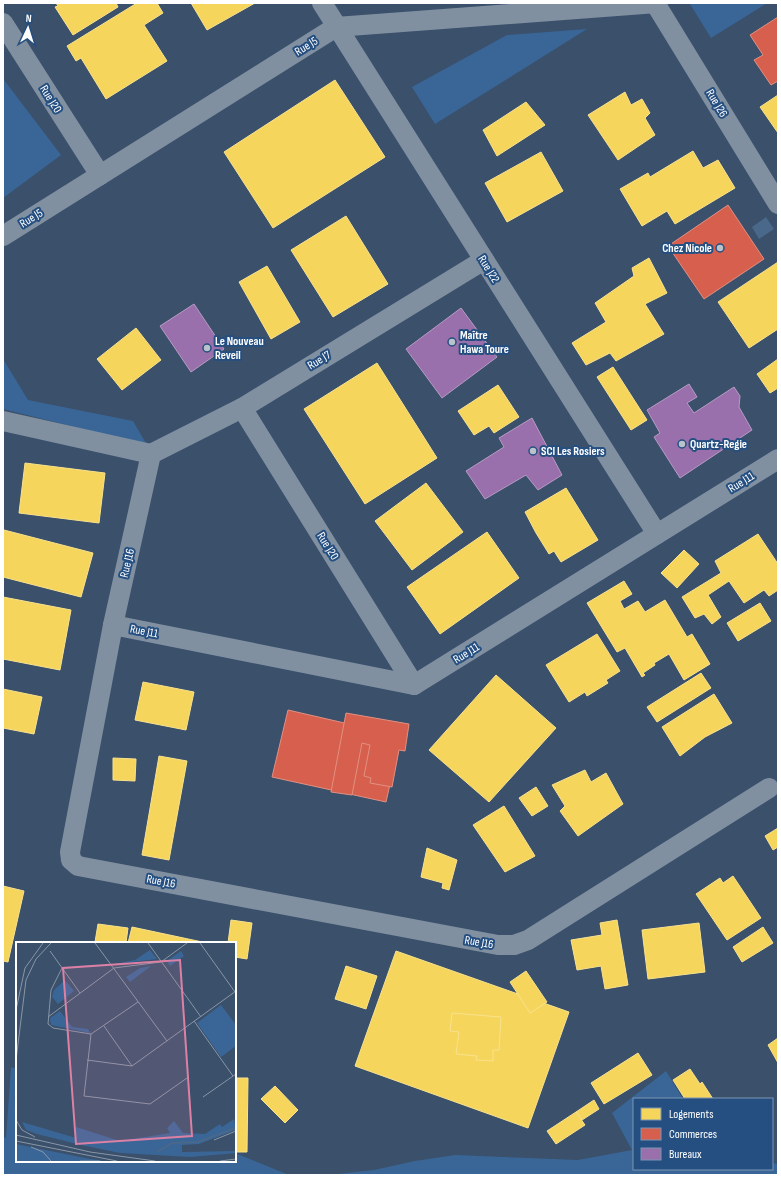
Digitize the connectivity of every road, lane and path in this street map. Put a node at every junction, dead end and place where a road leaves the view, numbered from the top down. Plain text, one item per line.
1 (322, 3) edge
2 (656, 3) edge
3 (3, 23) edge
4 (336, 27) junction
5 (100, 175) junction
6 (778, 204) edge
7 (3, 236) edge
8 (484, 260) junction
9 (242, 408) junction
10 (3, 421) edge
11 (151, 454) junction
12 (778, 459) edge
13 (657, 534) junction
14 (113, 625) junction
15 (414, 685) junction
16 (769, 788) dead end

1 - 4 street, Rue J22
2 - 4 street, Rue J5
2 - 6 street, Rue J26
3 - 5 street, Rue J20
4 - 5 street, Rue J5
4 - 8 street, Rue J22
5 - 7 street, Rue J5
8 - 9 street, Rue J7
8 - 13 street, Rue J22
9 - 11 street, Rue J7
9 - 15 street, Rue J20
10 - 11 street
11 - 14 street, Rue J16
12 - 13 street, Rue J11
13 - 15 street, Rue J11
14 - 15 street, Rue J11
14 - 16 street, Rue J16

